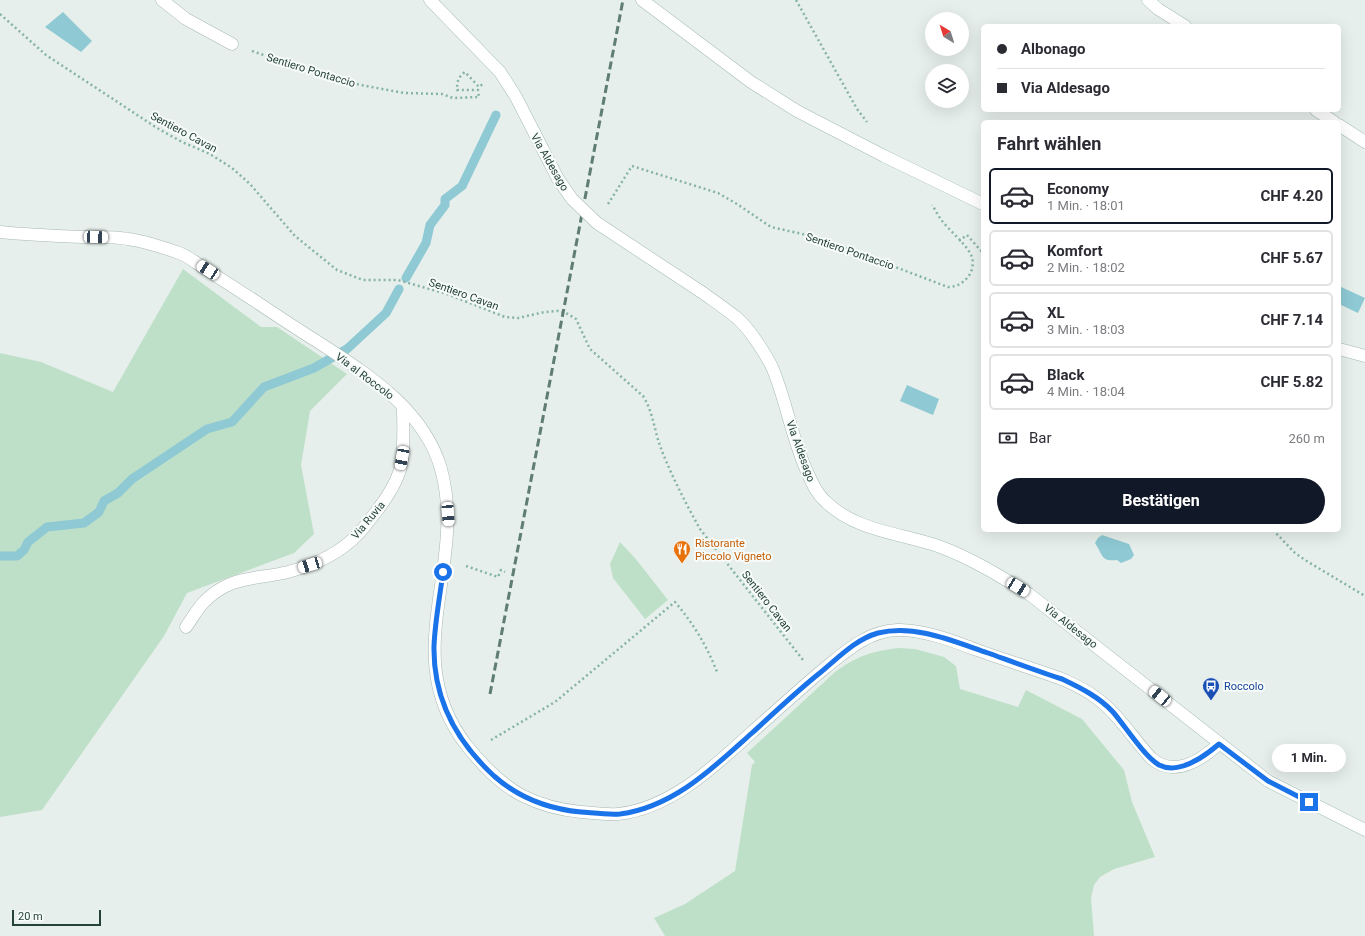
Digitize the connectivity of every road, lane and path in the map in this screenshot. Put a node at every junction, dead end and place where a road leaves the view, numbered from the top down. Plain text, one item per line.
1 (162, 0) edge
2 (430, 0) edge
3 (796, 0) edge
4 (1148, 0) edge
5 (645, 2) edge
6 (0, 14) edge
7 (1182, 24) edge
8 (232, 44) joint
9 (477, 85) dead end
10 (1319, 112) edge
11 (1331, 120) edge
12 (869, 124) dead end
13 (1341, 126) edge
14 (1365, 142) edge
15 (981, 203) edge
16 (932, 205) dead end
17 (597, 223) junction
18 (0, 232) edge
19 (959, 241) junction
20 (981, 251) edge
21 (1341, 350) edge
22 (1365, 356) edge
23 (403, 406) junction
24 (1275, 532) edge
25 (505, 572) dead end
26 (486, 574) dead end
27 (1365, 596) edge
28 (186, 627) dead end
29 (717, 672) dead end
30 (816, 676) junction
31 (1219, 744) junction
32 (472, 752) junction
33 (1365, 830) edge

1 - 8 street
2 - 17 street, Via Aldesago, bridge
3 - 12 path
4 - 7 street
5 - 15 street
6 - 30 path, Sentiero Cavan
8 - 9 path, Sentiero Pontaccio
10 - 11 street
13 - 14 street
16 - 19 path, Sentiero Pontaccio
17 - 19 path, Sentiero Pontaccio
17 - 31 street, Via Aldesago, bridge
18 - 23 street, Via al Roccolo
19 - 20 path
21 - 22 street
23 - 28 street, Via Ruvia
23 - 32 street, Via al Roccolo
24 - 27 path
25 - 26 path
29 - 32 path
30 - 31 street, Via al Roccolo
30 - 32 street, Via al Roccolo
31 - 33 street, Via Aldesago

